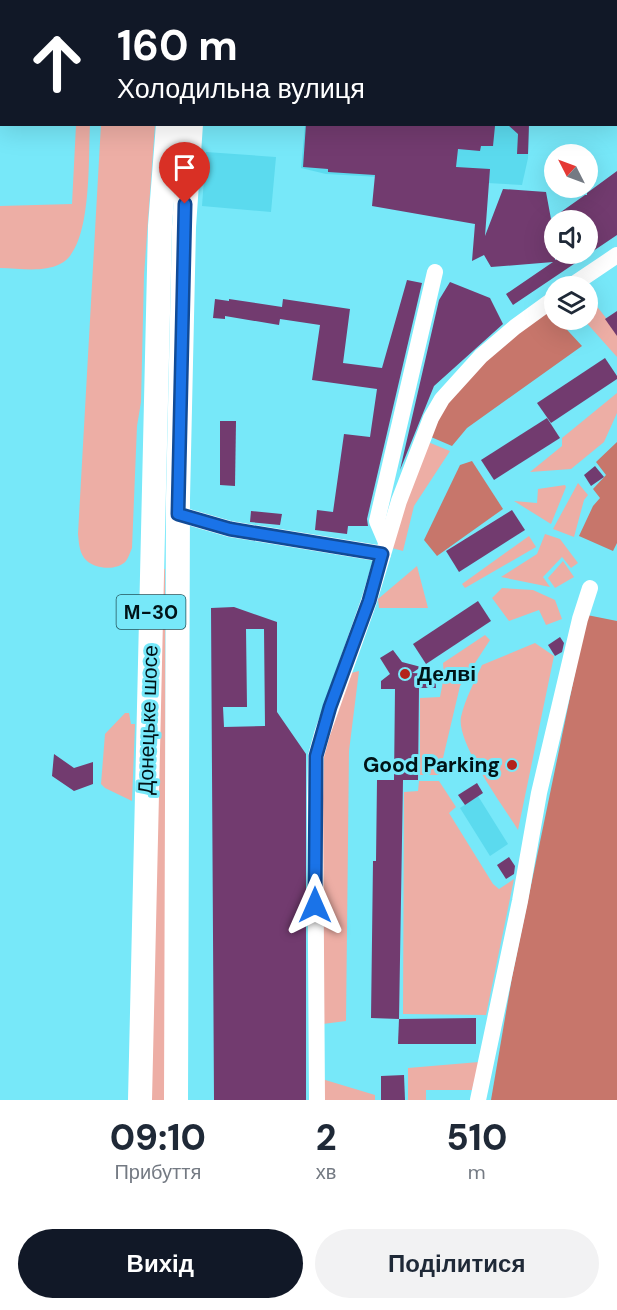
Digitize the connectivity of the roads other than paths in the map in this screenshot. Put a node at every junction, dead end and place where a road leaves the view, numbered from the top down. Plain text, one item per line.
1 (168, 126) edge
2 (191, 126) edge
3 (617, 255) edge
4 (435, 272) dead end
5 (586, 276) edge
6 (544, 306) edge
7 (178, 514) junction
8 (384, 548) junction
9 (590, 588) dead end
10 (140, 1100) edge
11 (176, 1100) edge
12 (317, 1100) edge
13 (478, 1100) edge

1 - 10 highway, Донецьке шосе / М-30
2 - 7 highway, Донецьке шосе / М-30
3 - 5 street
4 - 8 street
6 - 8 street
7 - 8 street
7 - 11 highway, Донецьке шосе / М-30
8 - 12 street
9 - 13 street

